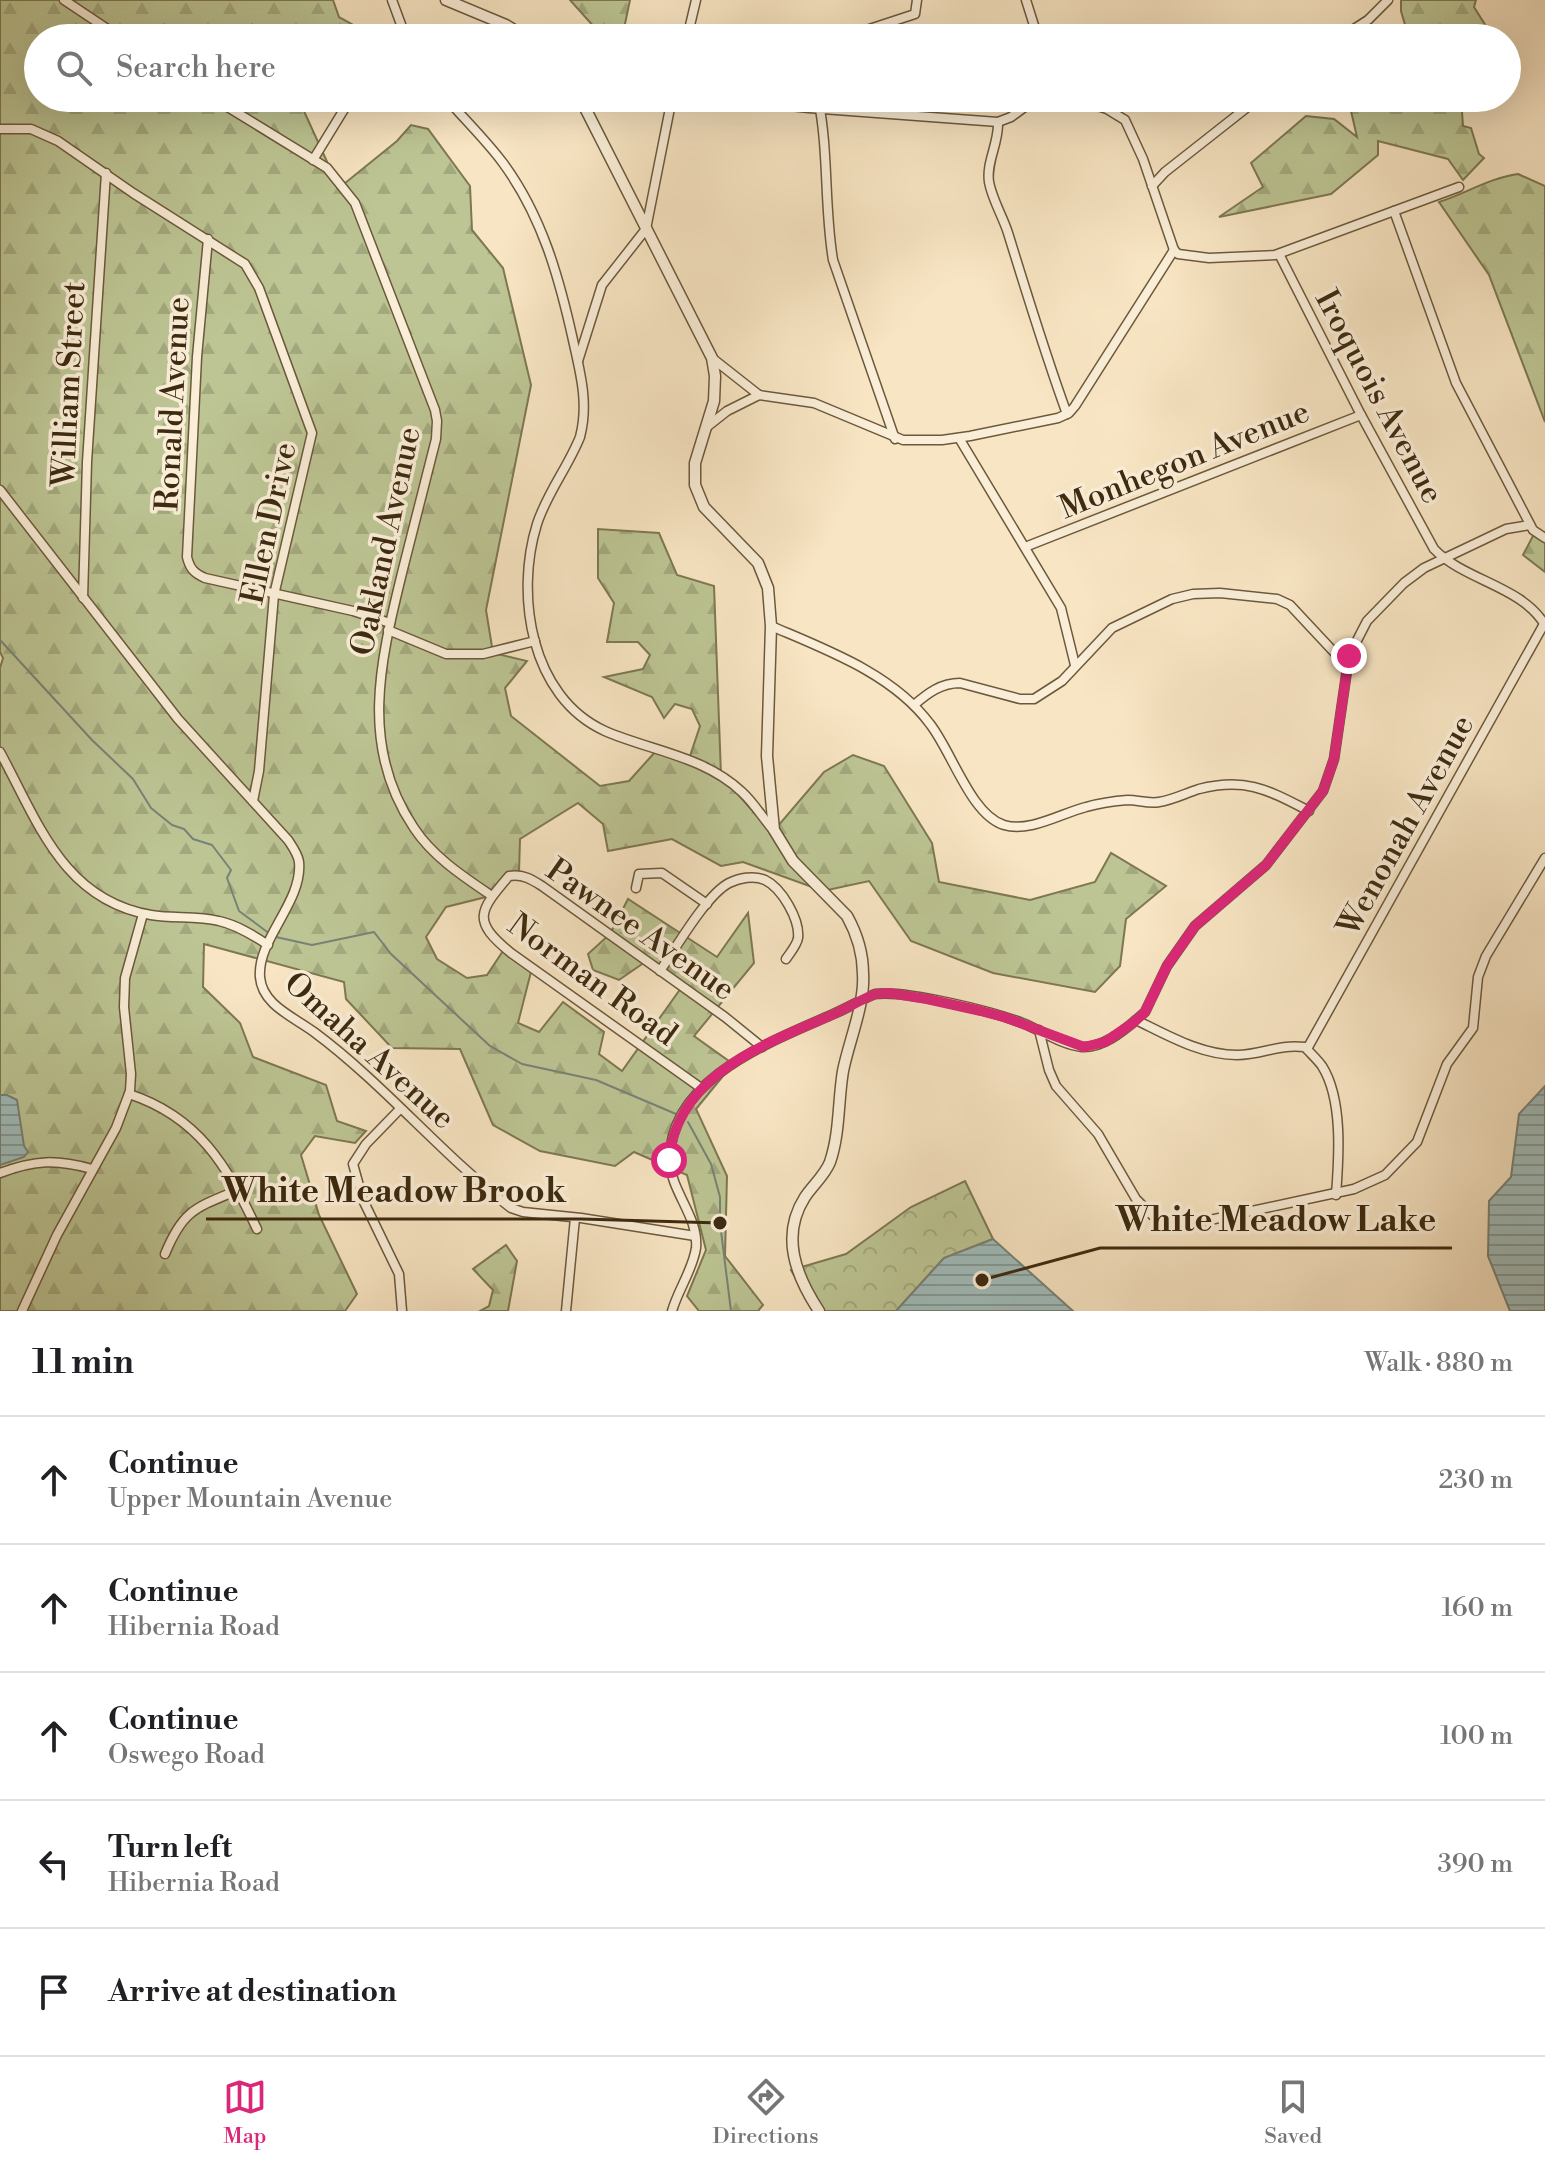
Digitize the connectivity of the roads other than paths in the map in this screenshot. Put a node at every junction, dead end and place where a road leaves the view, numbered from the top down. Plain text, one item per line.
1 (64, 0) edge
2 (392, 0) edge
3 (446, 0) edge
4 (696, 0) edge
5 (917, 0) edge
6 (1026, 0) edge
7 (1388, 0) edge
8 (100, 24) edge
9 (401, 24) edge
10 (504, 24) edge
11 (691, 24) edge
12 (885, 24) edge
13 (1034, 24) edge
14 (1362, 24) edge
15 (236, 112) edge
16 (342, 112) edge
17 (458, 112) edge
18 (587, 112) edge
19 (669, 112) edge
20 (820, 112) edge
21 (861, 112) edge
22 (1018, 112) edge
23 (1112, 112) edge
24 (1241, 112) edge
25 (998, 122) junction
26 (0, 129) edge
27 (313, 160) junction
28 (106, 173) junction
29 (1152, 186) junction
30 (1459, 187) dead end
31 (1394, 211) junction
32 (646, 229) junction
33 (208, 239) junction
34 (1174, 250) junction
35 (1279, 254) junction
36 (712, 358) junction
37 (577, 361) junction
38 (759, 395) junction
39 (1067, 414) junction
40 (1361, 415) junction
41 (708, 426) junction
42 (959, 438) junction
43 (895, 439) junction
44 (0, 490) edge
45 (1530, 525) junction
46 (1545, 538) edge
47 (1025, 547) junction
48 (1442, 558) junction
49 (274, 595) junction
50 (83, 598) junction
51 (1545, 625) edge
52 (771, 626) junction
53 (389, 627) junction
54 (535, 641) junction
55 (1075, 665) junction
56 (1347, 666) junction
57 (914, 705) junction
58 (0, 752) edge
59 (253, 801) junction
60 (1309, 811) junction
61 (774, 830) junction
62 (1545, 858) edge
63 (636, 888) dead end
64 (492, 896) junction
65 (707, 904) junction
66 (143, 914) junction
67 (269, 942) junction
68 (786, 959) dead end
69 (660, 971) junction
70 (859, 1002) junction
71 (1136, 1020) junction
72 (1039, 1030) junction
73 (762, 1047) junction
74 (1307, 1049) junction
75 (701, 1088) junction
76 (129, 1094) junction
77 (400, 1109) junction
78 (92, 1169) junction
79 (0, 1173) edge
80 (238, 1190) junction
81 (1336, 1195) junction
82 (575, 1218) junction
83 (257, 1229) dead end
84 (695, 1236) junction
85 (165, 1254) dead end
86 (22, 1311) edge
87 (402, 1311) edge
88 (566, 1311) edge
89 (672, 1311) edge
90 (819, 1311) edge

1 - 8 street
2 - 9 street
3 - 10 street
4 - 11 street
5 - 12 street
6 - 13 street
7 - 14 street
15 - 27 street, Oakland Avenue
16 - 27 street
17 - 37 street
18 - 32 street
19 - 32 street
20 - 43 street
21 - 25 street
22 - 25 street
23 - 29 street
24 - 29 street
25 - 39 street
26 - 28 street, Ellen Drive
27 - 53 street, Oakland Avenue
28 - 33 street, Ellen Drive
28 - 50 street, William Street
29 - 34 street
30 - 31 street
31 - 35 street
31 - 45 street
32 - 36 street
32 - 37 street
33 - 49 street, Ellen Drive
33 - 49 street, Ronald Avenue
34 - 35 street
34 - 39 street
35 - 40 street, Iroquois Avenue
36 - 38 street
36 - 41 street
37 - 54 street
38 - 41 street
38 - 43 street
39 - 42 street
40 - 47 street, Monhegon Avenue
40 - 48 street, Iroquois Avenue
41 - 52 street
42 - 43 street
42 - 47 street
44 - 50 street, Omaha Avenue
45 - 46 street
45 - 48 street
47 - 55 street
48 - 51 street
48 - 56 street
49 - 53 street
49 - 59 street, Ellen Drive
50 - 59 street, Omaha Avenue
51 - 74 street, Wenonah Avenue
52 - 57 street
52 - 61 street
53 - 54 street
53 - 64 street, Oakland Avenue
54 - 61 street
55 - 56 street
55 - 57 street
56 - 60 street
57 - 60 street
58 - 66 street
59 - 67 street, Omaha Avenue
60 - 71 street
61 - 70 street
62 - 81 street
63 - 65 street
64 - 69 street, Pawnee Avenue
64 - 75 street, Norman Road
65 - 68 street
65 - 69 street
66 - 67 street
66 - 76 street
67 - 77 street, Omaha Avenue
69 - 73 street, Pawnee Avenue
70 - 72 street
70 - 73 street
70 - 90 street
71 - 72 street
71 - 74 street
72 - 81 street
73 - 75 street
74 - 81 street
75 - 84 street
76 - 78 street
76 - 80 street
77 - 82 street, Omaha Avenue
77 - 87 street
78 - 79 street
78 - 86 street
80 - 83 street
80 - 85 street
82 - 84 street, Omaha Avenue
82 - 88 street
84 - 89 street

